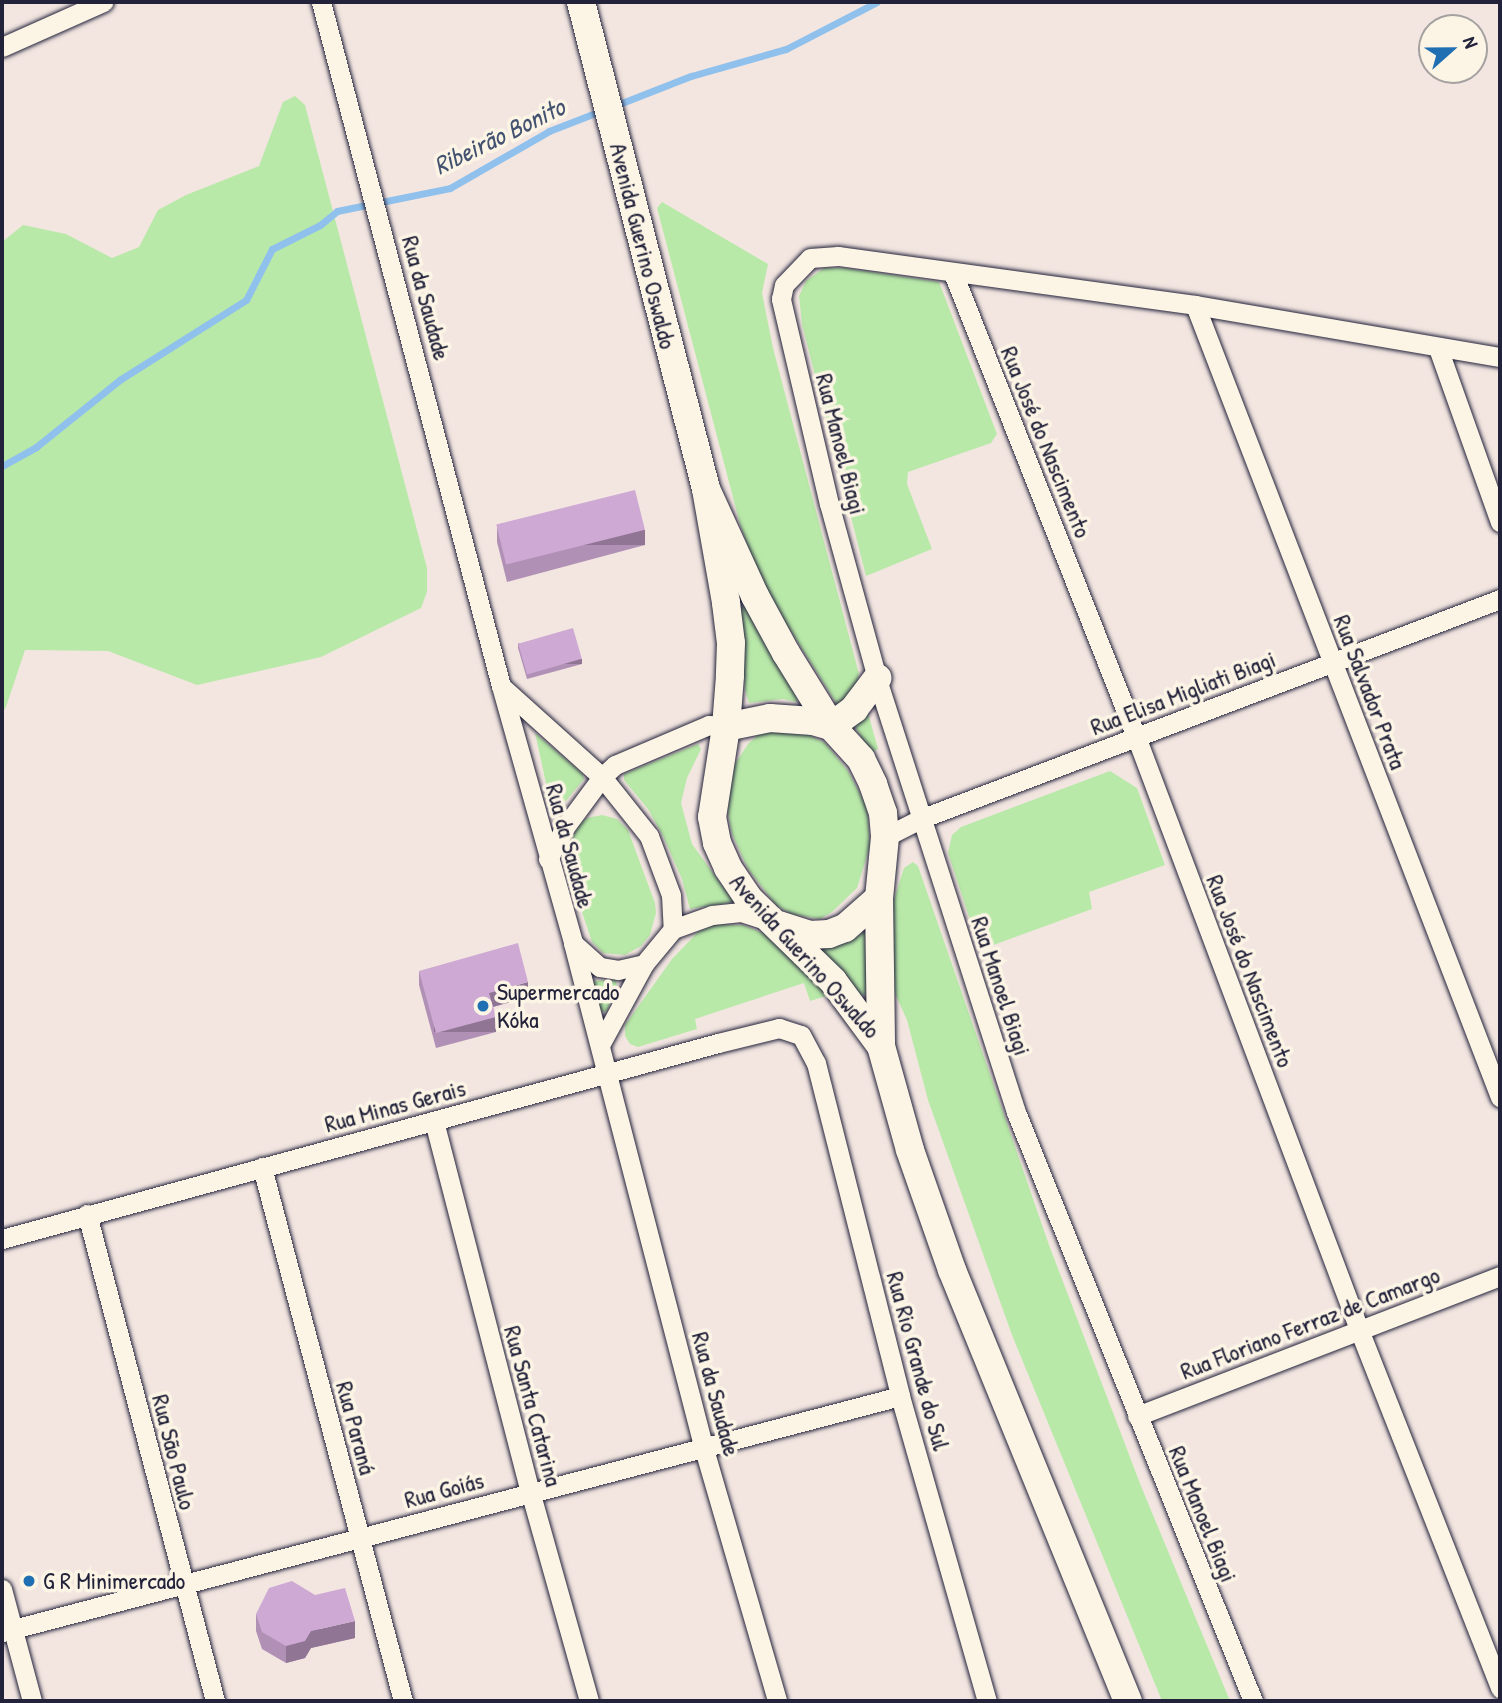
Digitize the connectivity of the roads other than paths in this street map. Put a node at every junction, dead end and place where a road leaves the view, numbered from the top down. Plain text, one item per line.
1 (103, 2) edge
2 (321, 2) edge
3 (584, 13) edge
4 (2, 47) edge
5 (953, 273) junction
6 (1195, 305) junction
7 (1438, 348) junction
8 (1500, 357) edge
9 (706, 489) junction
10 (1500, 522) edge
11 (1500, 599) edge
12 (1332, 661) junction
13 (877, 678) junction
14 (501, 686) junction
15 (831, 726) junction
16 (726, 727) junction
17 (1137, 738) junction
18 (602, 777) junction
19 (920, 819) junction
20 (885, 837) junction
21 (548, 859) junction
22 (879, 898) junction
23 (770, 922) junction
24 (673, 929) junction
25 (573, 943) junction
26 (644, 964) junction
27 (801, 1035) joint
28 (600, 1045) junction
29 (881, 1046) junction
30 (607, 1073) junction
31 (1500, 1097) edge
32 (434, 1121) junction
33 (262, 1167) junction
34 (87, 1214) junction
35 (2, 1239) edge
36 (1500, 1276) edge
37 (1360, 1332) junction
38 (900, 1396) junction
39 (1137, 1416) junction
40 (705, 1450) junction
41 (530, 1491) junction
42 (360, 1538) junction
43 (183, 1585) junction
44 (2, 1589) edge
45 (7, 1630) edge
46 (1500, 1688) edge
47 (32, 1701) edge
48 (215, 1701) edge
49 (403, 1701) edge
50 (589, 1701) edge
51 (776, 1701) edge
52 (987, 1701) edge
53 (1128, 1701) edge
54 (1253, 1701) edge

1 - 4 street
2 - 14 street, Rua da Saudade
3 - 9 main road, Avenida Guerino Oswaldo
5 - 6 street
5 - 13 street, Rua Manoel Biagi
5 - 17 street, Rua José do Nascimento
6 - 7 street
6 - 12 street, Rua Salvador Prata
7 - 8 street
7 - 10 street
9 - 15 main road, Avenida Guerino Oswaldo
9 - 16 main road, Avenida Guerino Oswaldo
11 - 12 street, Rua Elisa Migliati Biagi
12 - 17 street, Rua Elisa Migliati Biagi
12 - 31 street, Rua Salvador Prata
13 - 15 main road
13 - 19 street, Rua Manoel Biagi
14 - 18 street
14 - 21 street, Rua da Saudade
15 - 16 main road
15 - 20 main road, Avenida Guerino Oswaldo
16 - 18 street
16 - 23 main road, Avenida Guerino Oswaldo
17 - 19 street, Rua Elisa Migliati Biagi
17 - 37 street, Rua José do Nascimento
18 - 21 street
18 - 24 street
19 - 20 street, Rua Elisa Migliati Biagi
19 - 39 street, Rua Manoel Biagi
20 - 22 main road, Avenida Guerino Oswaldo
21 - 25 street, Rua da Saudade
22 - 23 main road
22 - 29 main road, Avenida Guerino Oswaldo
23 - 24 street
23 - 29 main road, Avenida Guerino Oswaldo
24 - 26 street
25 - 26 street
25 - 28 street, Rua da Saudade
26 - 28 street
27 - 30 street, Rua Minas Gerais
27 - 38 street, Rua Rio Grande do Sul
28 - 30 street, Rua da Saudade
29 - 53 main road
30 - 32 street, Rua Minas Gerais
30 - 40 street, Rua da Saudade
32 - 33 street, Rua Minas Gerais
32 - 41 street, Rua Santa Catarina
33 - 34 street, Rua Minas Gerais
33 - 42 street, Rua Paraná
34 - 35 street, Rua Minas Gerais
34 - 43 street, Rua São Paulo
36 - 37 street, Rua Floriano Ferraz de Camargo
37 - 39 street, Rua Floriano Ferraz de Camargo
37 - 46 street, Rua José do Nascimento
38 - 40 street, Rua Goiás
38 - 52 street, Rua Rio Grande do Sul
39 - 54 street, Rua Manoel Biagi
40 - 41 street, Rua Goiás
40 - 51 street, Rua da Saudade
41 - 42 street, Rua Goiás
41 - 50 street, Rua Santa Catarina
42 - 43 street, Rua Goiás
42 - 49 street, Rua Paraná
43 - 45 street, Rua Goiás
43 - 48 street, Rua São Paulo
44 - 45 street
45 - 47 street

